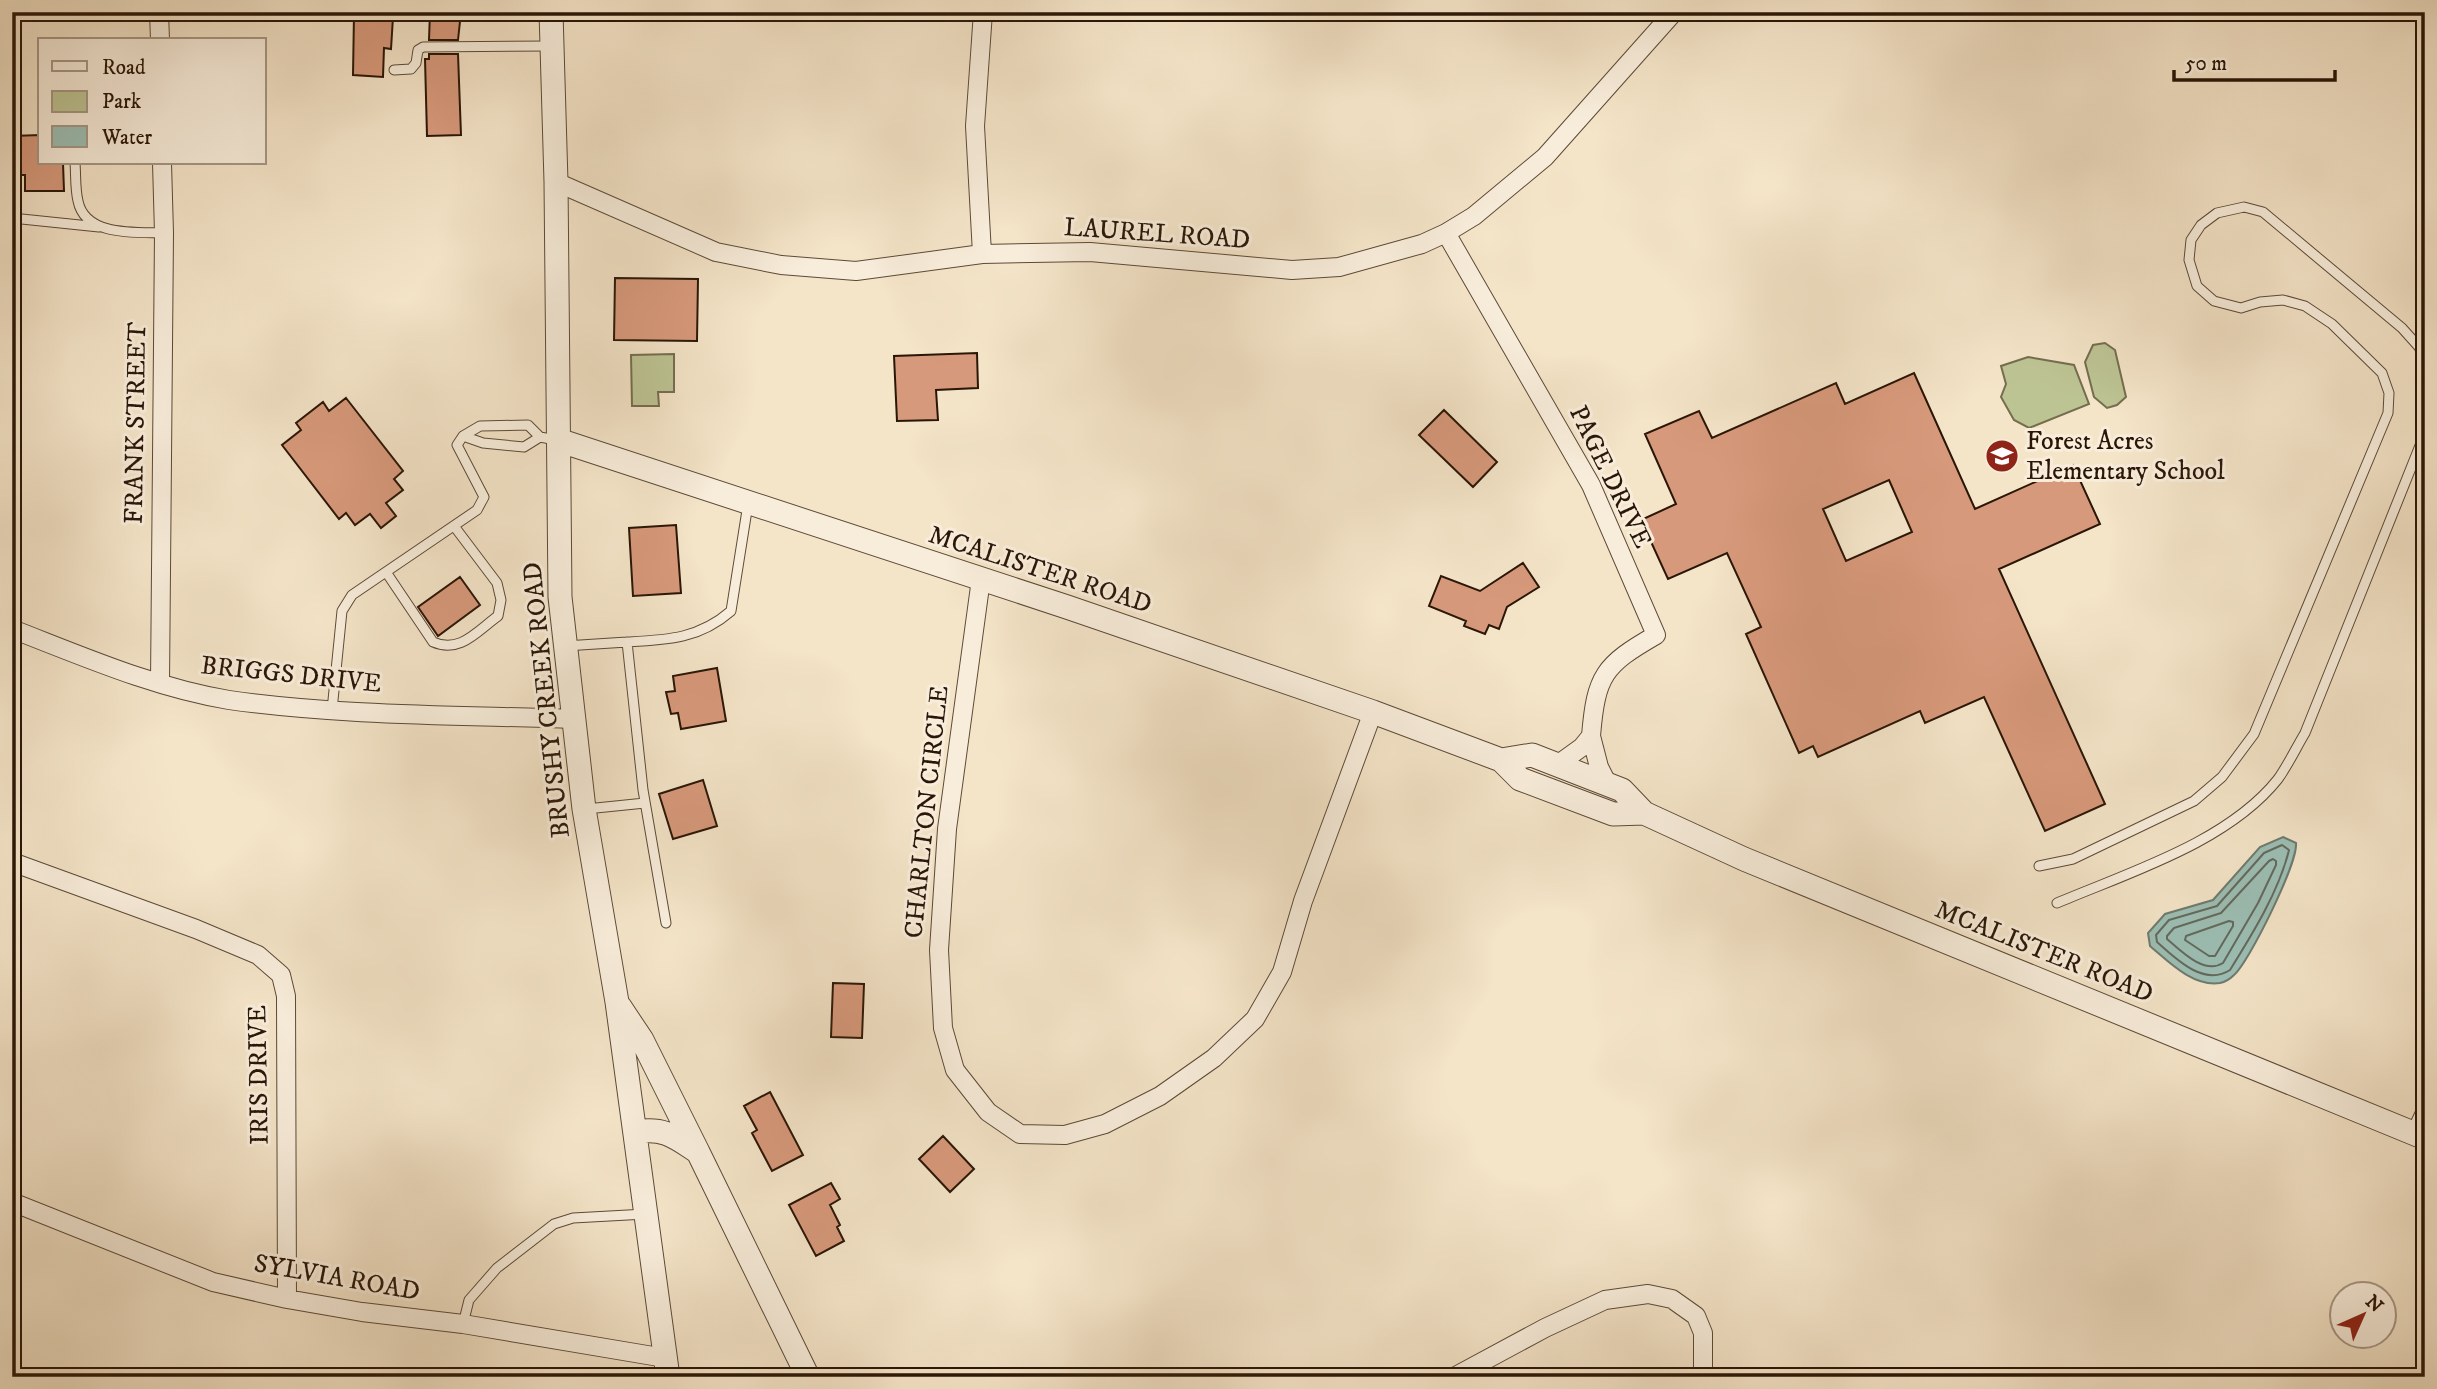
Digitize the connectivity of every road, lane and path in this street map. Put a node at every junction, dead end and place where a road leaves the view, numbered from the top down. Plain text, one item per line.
1 (159, 12) edge
2 (551, 12) edge
3 (983, 12) edge
4 (1674, 12) edge
5 (160, 38) edge
6 (552, 46) junction
7 (394, 70) dead end
8 (75, 164) edge
9 (162, 164) edge
10 (556, 182) junction
11 (12, 218) edge
12 (104, 228) junction
13 (164, 233) junction
14 (1446, 233) junction
15 (982, 254) junction
16 (2425, 360) edge
17 (2425, 433) edge
18 (463, 436) junction
19 (549, 439) junction
20 (748, 504) junction
21 (454, 526) junction
22 (386, 572) junction
23 (981, 579) junction
24 (12, 629) edge
25 (627, 642) junction
26 (565, 646) junction
27 (160, 683) junction
28 (332, 710) junction
29 (1373, 712) junction
30 (573, 719) junction
31 (1591, 736) junction
32 (1501, 760) junction
33 (1557, 765) junction
34 (1608, 785) junction
35 (645, 803) junction
36 (584, 809) junction
37 (1644, 813) junction
38 (12, 862) edge
39 (2039, 866) dead end
40 (2057, 903) dead end
41 (666, 923) dead end
42 (617, 1002) junction
43 (2425, 1113) edge
44 (636, 1132) junction
45 (2420, 1136) edge
46 (698, 1152) junction
47 (12, 1202) edge
48 (647, 1214) junction
49 (288, 1299) junction
50 (463, 1324) junction
51 (667, 1367) edge
52 (808, 1377) edge
53 (1454, 1377) edge
54 (1703, 1377) edge

1 - 5 street
2 - 6 street, BRUSHY CREEK ROAD
3 - 15 street
4 - 14 street, LAUREL ROAD
6 - 7 lane
6 - 10 street, BRUSHY CREEK ROAD
8 - 12 lane
9 - 13 street, FRANK STREET
10 - 15 street, LAUREL ROAD
10 - 19 street, BRUSHY CREEK ROAD
11 - 12 lane
12 - 13 lane
13 - 27 street, FRANK STREET
14 - 15 street, LAUREL ROAD
14 - 31 street, PAGE DRIVE
16 - 39 lane
17 - 40 lane
18 - 19 lane
18 - 19 lane
18 - 21 lane
19 - 20 street, MCALISTER ROAD
19 - 26 street, BRUSHY CREEK ROAD
20 - 23 street, MCALISTER ROAD
20 - 25 lane
21 - 22 lane
21 - 22 lane
22 - 28 lane
23 - 29 street, MCALISTER ROAD
23 - 29 street, CHARLTON CIRCLE
24 - 27 street, BRIGGS DRIVE
25 - 26 lane
25 - 35 lane
26 - 30 street, BRUSHY CREEK ROAD
27 - 28 street, BRIGGS DRIVE
28 - 30 street, BRIGGS DRIVE
29 - 32 street, MCALISTER ROAD
30 - 36 street, BRUSHY CREEK ROAD
31 - 33 street
31 - 34 street, PAGE DRIVE
32 - 33 street, MCALISTER ROAD
32 - 37 street, MCALISTER ROAD
33 - 34 street, MCALISTER ROAD
34 - 37 street, MCALISTER ROAD
35 - 36 lane
35 - 41 lane
36 - 42 street, BRUSHY CREEK ROAD
37 - 45 street, MCALISTER ROAD
38 - 49 street, IRIS DRIVE
42 - 44 street, BRUSHY CREEK ROAD
42 - 46 street
43 - 45 street
44 - 46 street
44 - 48 street, BRUSHY CREEK ROAD
46 - 52 street
47 - 49 street, SYLVIA ROAD
48 - 50 lane
48 - 51 street, BRUSHY CREEK ROAD
49 - 50 street, SYLVIA ROAD
50 - 51 street, SYLVIA ROAD
53 - 54 street

